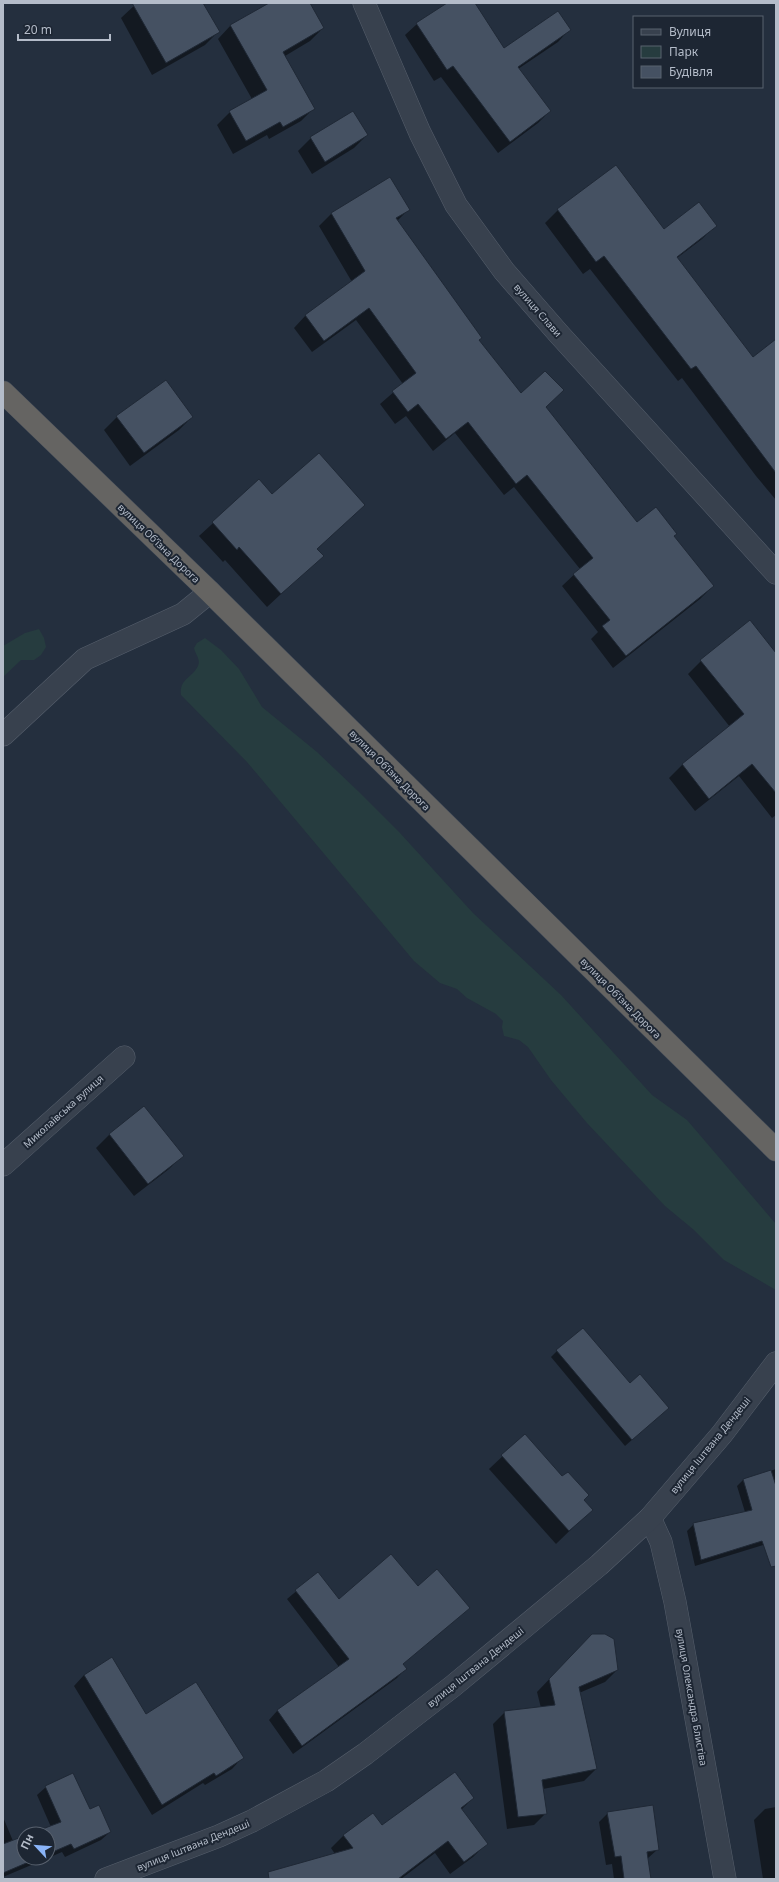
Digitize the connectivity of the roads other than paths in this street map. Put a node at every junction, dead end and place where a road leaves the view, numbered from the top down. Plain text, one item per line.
1 (364, 3) edge
2 (3, 392) edge
3 (776, 573) edge
4 (210, 592) junction
5 (3, 735) edge
6 (124, 1057) dead end
7 (776, 1150) edge
8 (3, 1165) edge
9 (776, 1363) edge
10 (650, 1518) junction
11 (106, 1879) edge
12 (725, 1879) edge

1 - 3 street, вулиця Слави
2 - 4 highway, вулиця Обʼїзна Дорога
4 - 5 street
4 - 7 highway, вулиця Обʼїзна Дорога
6 - 8 street, Миколаївська вулиця
9 - 10 street, вулиця Іштвана Дендеші
10 - 11 street, вулиця Іштвана Дендеші
10 - 12 street, вулиця Олександра Блистіва

